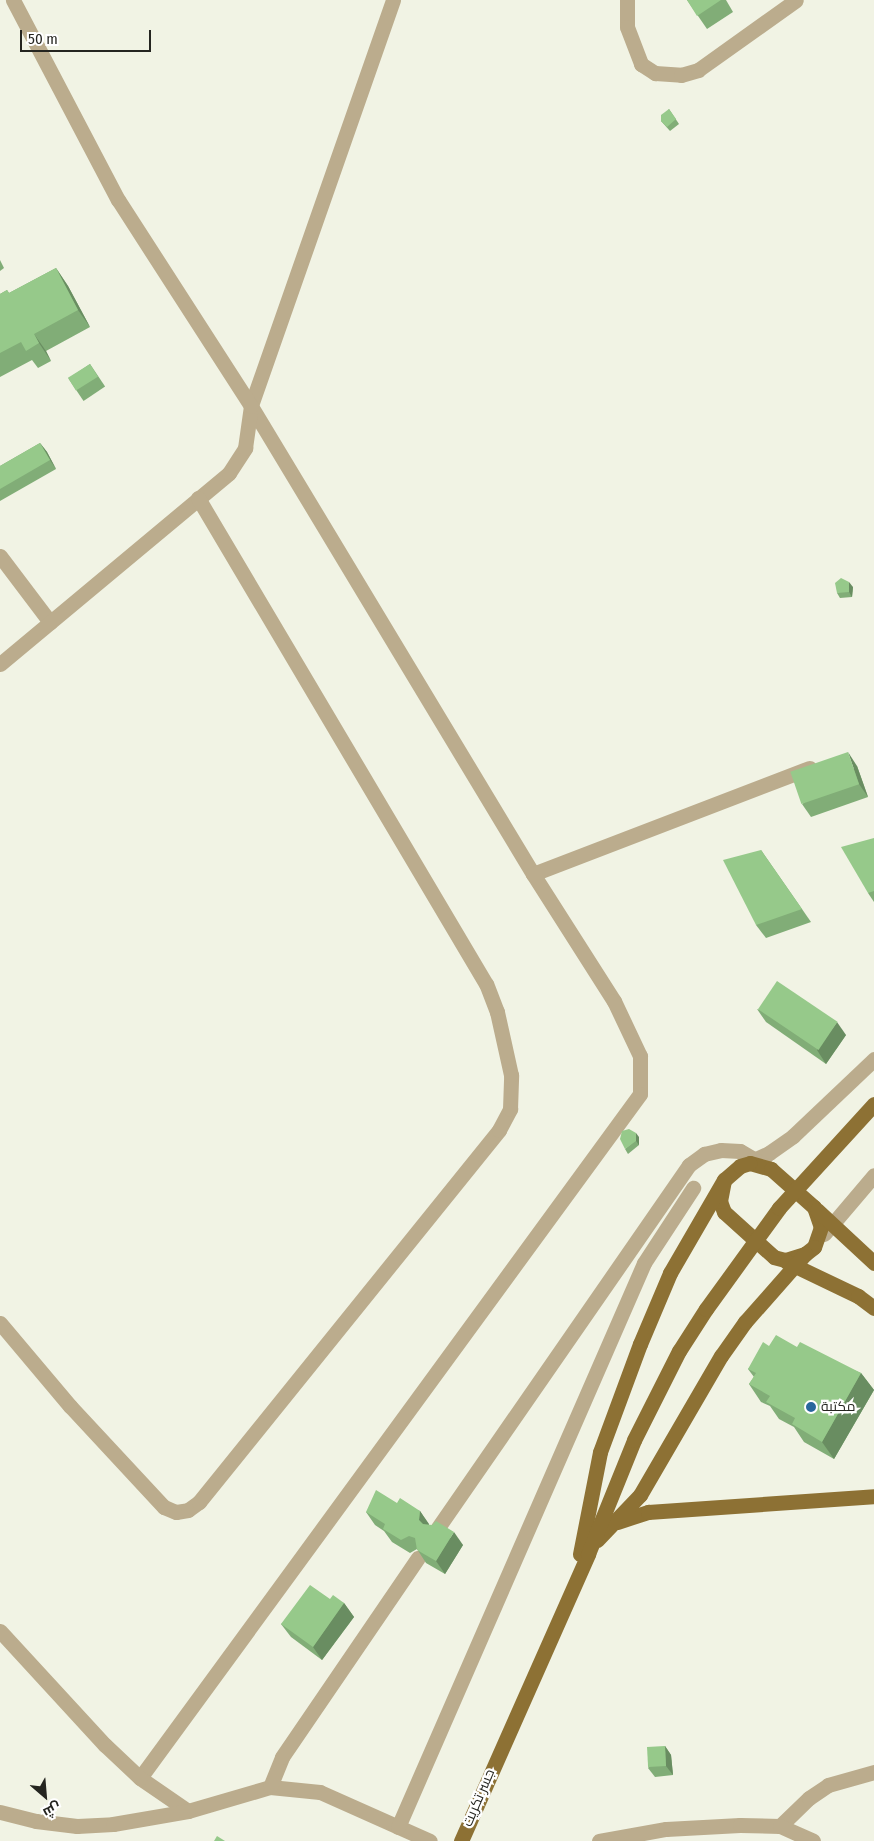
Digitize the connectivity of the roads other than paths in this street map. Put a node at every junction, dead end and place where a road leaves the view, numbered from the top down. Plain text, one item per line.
1 (12, 0) edge
2 (393, 0) edge
3 (627, 0) edge
4 (796, 0) edge
5 (251, 406) junction
6 (198, 498) junction
7 (0, 556) edge
8 (50, 622) junction
9 (0, 664) edge
10 (819, 764) edge
11 (533, 874) junction
12 (874, 1059) edge
13 (874, 1104) edge
14 (755, 1159) junction
15 (740, 1166) junction
16 (771, 1169) junction
17 (874, 1175) edge
18 (679, 1180) junction
19 (724, 1180) junction
20 (693, 1188) junction
21 (711, 1202) junction
22 (814, 1206) junction
23 (724, 1212) junction
24 (833, 1224) junction
25 (810, 1251) junction
26 (779, 1258) junction
27 (874, 1264) edge
28 (795, 1266) junction
29 (874, 1308) edge
30 (0, 1323) edge
31 (874, 1496) edge
32 (614, 1523) junction
33 (437, 1529) edge
34 (588, 1554) junction
35 (418, 1558) edge
36 (569, 1595) junction
37 (0, 1631) edge
38 (874, 1772) edge
39 (140, 1778) junction
40 (270, 1787) junction
41 (188, 1811) junction
42 (0, 1812) edge
43 (780, 1826) junction
44 (398, 1827) junction
45 (430, 1841) edge
46 (461, 1841) edge
47 (599, 1841) edge
48 (813, 1841) edge

1 - 5 street
2 - 5 street
3 - 4 street
5 - 6 street
5 - 11 street
6 - 8 street
6 - 30 street
7 - 8 street
8 - 9 street
10 - 11 street
11 - 39 street
12 - 14 street
13 - 34 main road
14 - 15 street
14 - 16 street
14 - 18 street
15 - 16 main road
15 - 19 main road
16 - 22 main road
17 - 24 street
18 - 20 street
18 - 33 street
19 - 21 main road
19 - 23 main road
20 - 21 street
20 - 44 street
21 - 23 street
21 - 36 main road
22 - 24 main road
22 - 25 main road
23 - 26 main road
24 - 25 street
24 - 27 main road
25 - 26 main road
25 - 28 main road
26 - 28 main road
28 - 29 main road
28 - 32 main road
31 - 32 main road
32 - 34 main road
34 - 36 main road
35 - 40 street
36 - 46 main road, جسر تكريت
37 - 39 street
38 - 43 street
39 - 41 street
40 - 41 street
40 - 44 street
41 - 42 street
43 - 47 street
43 - 48 street
44 - 45 street

